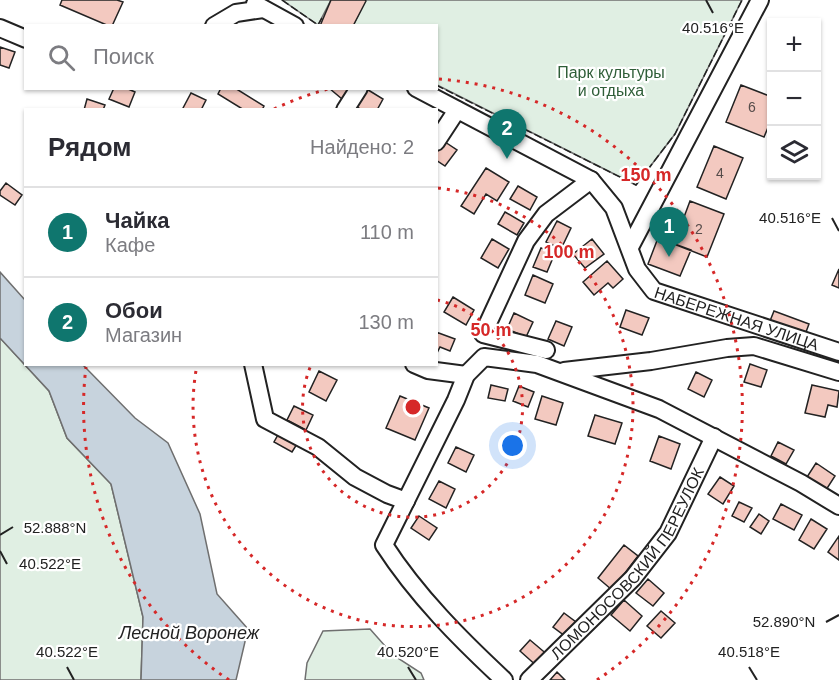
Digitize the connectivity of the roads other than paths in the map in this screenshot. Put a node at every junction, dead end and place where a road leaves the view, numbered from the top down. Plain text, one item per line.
1 (760, 0) edge
2 (256, 4) edge
3 (217, 24) edge
4 (291, 24) edge
5 (0, 28) edge
6 (24, 38) edge
7 (358, 90) edge
8 (420, 90) edge
9 (346, 108) edge
10 (457, 110) junction
11 (438, 139) edge
12 (591, 180) junction
13 (630, 247) junction
14 (546, 350) dead end
15 (839, 352) edge
16 (253, 366) edge
17 (419, 366) edge
18 (560, 372) junction
19 (839, 372) edge
20 (466, 375) junction
21 (714, 437) junction
22 (406, 501) junction
23 (839, 506) edge
24 (504, 680) edge
25 (529, 680) edge

1 - 13 street
2 - 3 street
2 - 4 street
5 - 6 street
7 - 9 street
8 - 10 street, НАБЕРЕЖНАЯ УЛИЦА
10 - 11 street
10 - 12 street, НАБЕРЕЖНАЯ УЛИЦА
12 - 13 street, НАБЕРЕЖНАЯ УЛИЦА
12 - 14 street
13 - 15 street, НАБЕРЕЖНАЯ УЛИЦА
16 - 22 street
17 - 20 street
18 - 19 street, НАБЕРЕЖНАЯ УЛИЦА
18 - 20 street, НАБЕРЕЖНАЯ УЛИЦА
18 - 21 street, НАБЕРЕЖНАЯ УЛИЦА
20 - 22 street
21 - 23 street, НАБЕРЕЖНАЯ УЛИЦА
21 - 25 street, ЛОМОНОСОВСКИЙ ПЕРЕУЛОК
22 - 24 street

